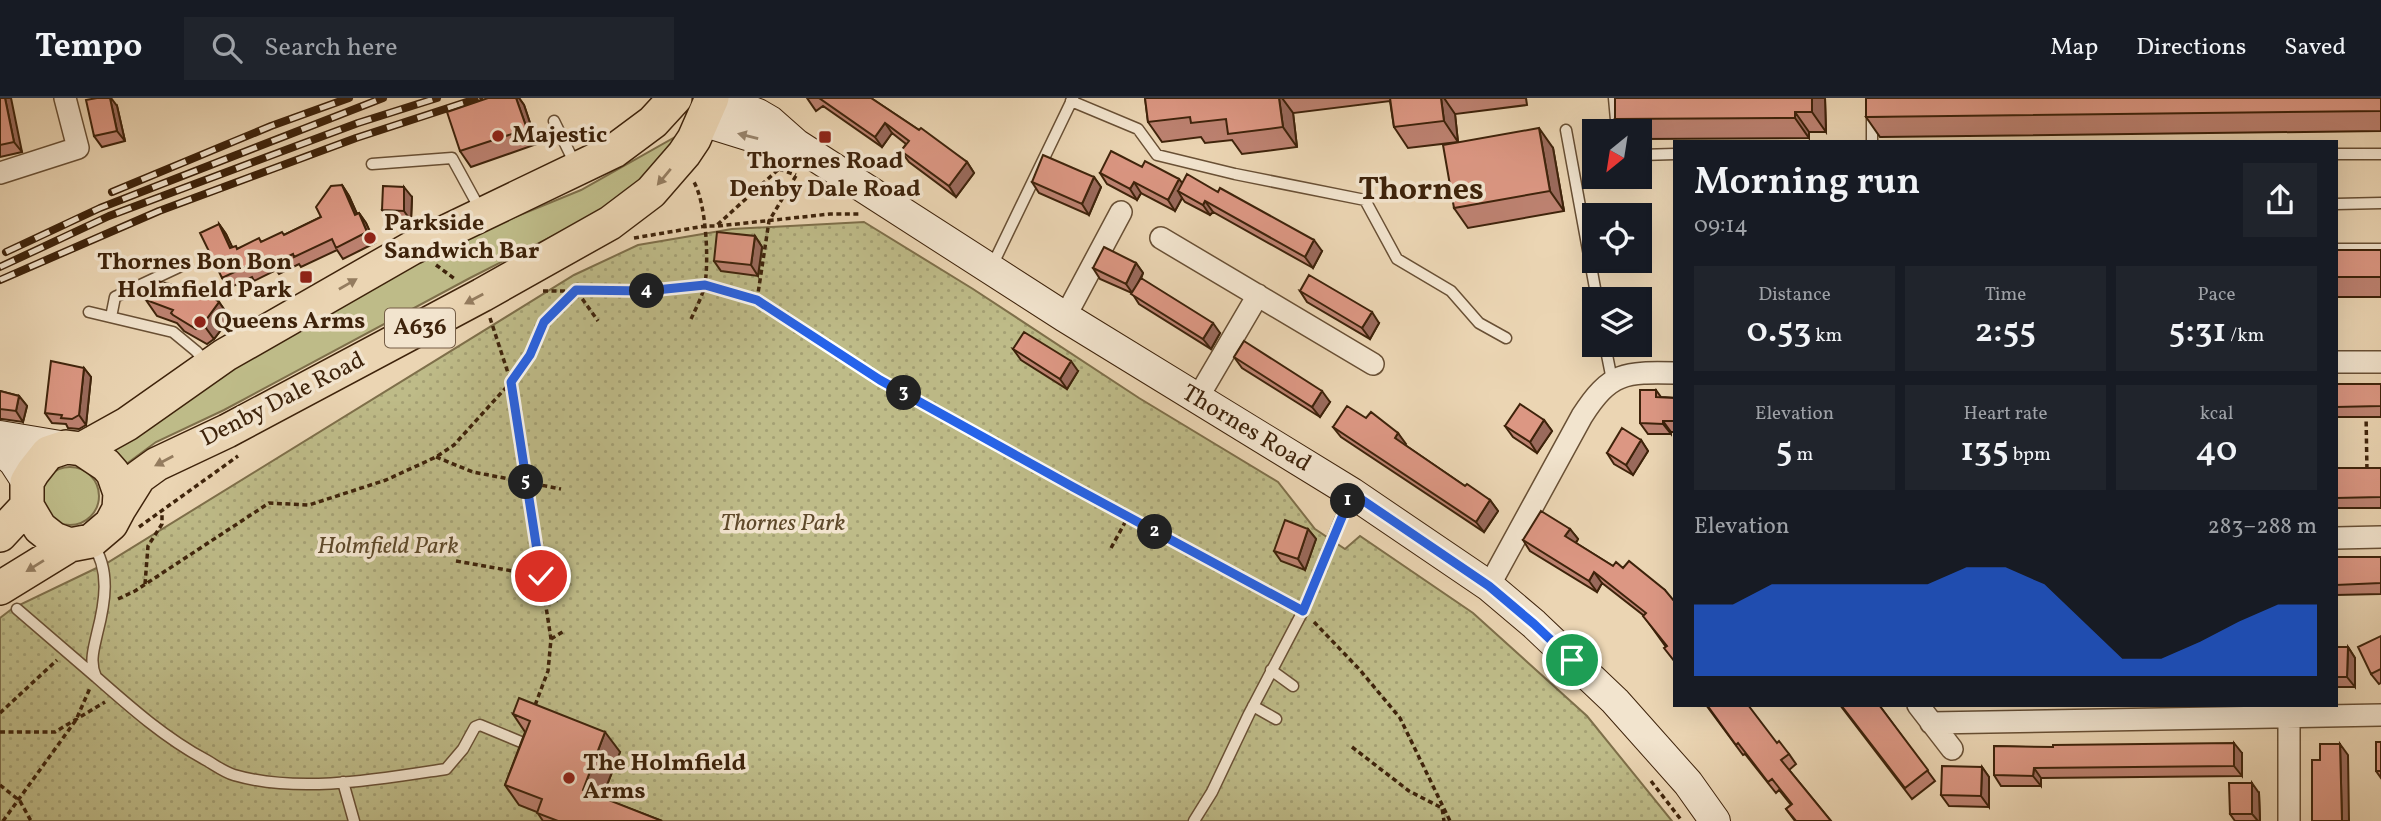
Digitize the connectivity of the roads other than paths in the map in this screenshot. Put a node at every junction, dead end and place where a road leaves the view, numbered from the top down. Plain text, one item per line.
1 (65, 98) edge
2 (1614, 98) edge
3 (1872, 98) edge
4 (1072, 100) edge
5 (700, 103) edge
6 (1616, 119) edge
7 (554, 121) dead end
8 (1566, 130) dead end
9 (1872, 140) edge
10 (1673, 154) edge
11 (2338, 154) edge
12 (2381, 154) edge
13 (1652, 155) edge
14 (372, 164) dead end
15 (577, 169) junction
16 (0, 173) edge
17 (2381, 203) edge
18 (2338, 204) edge
19 (1121, 212) dead end
20 (483, 214) junction
21 (1161, 238) dead end
22 (2381, 248) edge
23 (2338, 249) edge
24 (181, 267) dead end
25 (990, 269) junction
26 (1595, 287) edge
27 (1258, 295) junction
28 (89, 312) dead end
29 (111, 317) junction
30 (1065, 317) junction
31 (1506, 338) dead end
32 (1607, 357) edge
33 (2338, 362) edge
34 (2381, 362) edge
35 (1373, 364) dead end
36 (210, 366) junction
37 (1673, 373) edge
38 (1612, 380) junction
39 (1197, 400) junction
40 (0, 436) edge
41 (74, 448) junction
42 (0, 449) edge
43 (1352, 493) junction
44 (27, 494) junction
45 (119, 509) junction
46 (0, 535) edge
47 (2381, 537) edge
48 (2338, 538) edge
49 (80, 543) junction
50 (1489, 586) junction
51 (9, 598) edge
52 (1271, 670) junction
53 (96, 677) junction
54 (1293, 686) dead end
55 (1253, 706) junction
56 (1919, 707) edge
57 (2289, 715) junction
58 (2381, 715) edge
59 (1276, 719) dead end
60 (1931, 723) junction
61 (521, 743) edge
62 (1952, 749) dead end
63 (343, 782) junction
64 (354, 821) edge
65 (1194, 821) edge
66 (1715, 821) edge
67 (2289, 821) edge

1 - 16 street
2 - 6 lane
3 - 9 lane
4 - 25 lane
4 - 31 lane
5 - 15 main road
5 - 25 main road, Thornes Road
5 -> 45 main road, Denby Dale Road / A636
7 - 15 lane
8 - 26 lane
10 - 13 lane
11 - 12 lane
14 - 20 lane
15 - 20 main road
17 - 18 lane
19 - 30 street
36 -> 20 main road
21 - 27 street
22 - 23 lane
24 - 29 lane
25 - 30 main road, Thornes Road
27 - 35 street
27 - 39 street
28 - 29 lane
29 - 36 lane
30 - 39 main road, Thornes Road
32 - 38 lane
33 - 34 street
36 - 41 main road
37 - 38 street
38 - 50 street
39 - 43 main road, Thornes Road
40 - 41 main road
41 - 44 main road
41 - 45 main road
42 - 44 main road
43 - 50 main road, Thornes Road
43 - 52 lane
44 - 46 main road
44 - 49 main road
45 - 49 main road, A636
47 - 48 street
49 -> 51 main road, A636
49 - 53 lane
50 - 66 main road, Thornes Road
51 - 53 lane
52 - 54 lane
52 - 55 lane
53 - 63 lane
55 - 59 lane
55 - 65 lane
56 - 60 street
57 - 58 street
57 - 60 street
57 - 67 street
60 - 62 street
61 - 63 lane
63 - 64 lane

